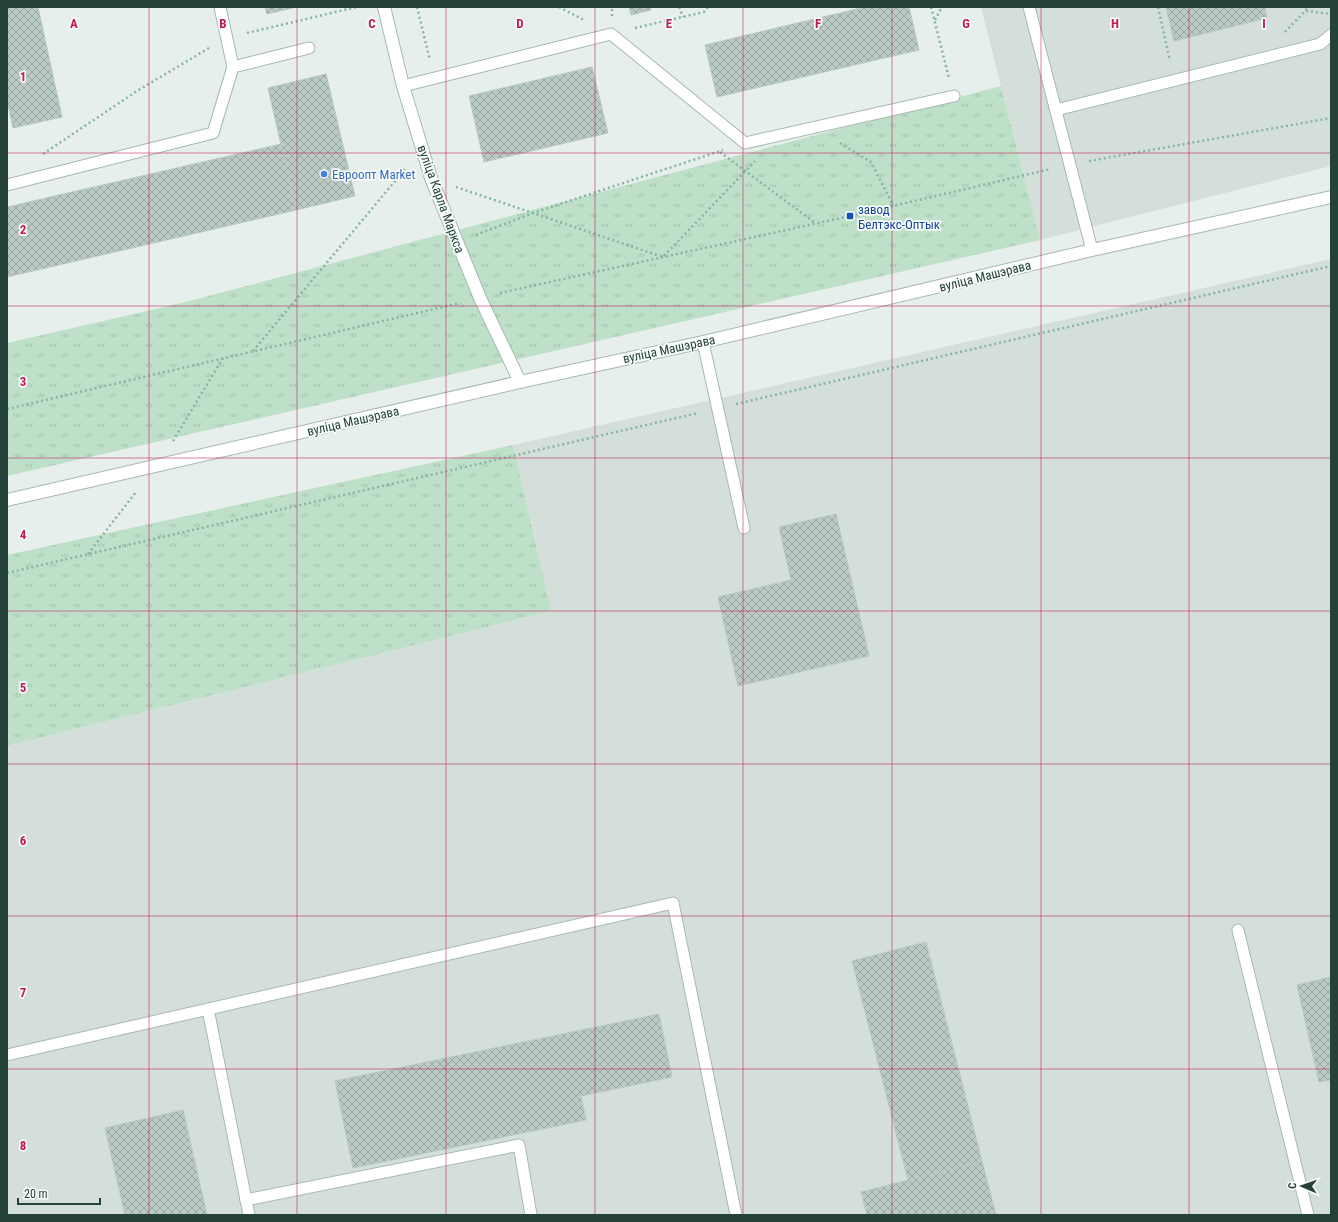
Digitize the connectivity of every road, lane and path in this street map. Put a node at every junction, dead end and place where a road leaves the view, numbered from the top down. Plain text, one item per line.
1 (220, 7) edge
2 (357, 7) edge
3 (384, 7) edge
4 (417, 7) edge
5 (679, 7) edge
6 (708, 7) edge
7 (931, 7) edge
8 (942, 7) edge
9 (1029, 7) edge
10 (1158, 7) edge
11 (1309, 7) edge
12 (1305, 11) junction
13 (1331, 14) edge
14 (683, 17) junction
15 (934, 21) junction
16 (611, 34) junction
17 (1282, 34) dead end
18 (1331, 35) edge
19 (227, 38) junction
20 (309, 48) dead end
21 (233, 67) junction
22 (434, 78) junction
23 (1177, 80) junction
24 (403, 86) junction
25 (954, 96) joint
26 (1056, 110) junction
27 (1331, 118) edge
28 (815, 127) junction
29 (745, 143) junction
30 (422, 148) junction
31 (720, 151) junction
32 (39, 157) dead end
33 (756, 160) dead end
34 (1070, 164) junction
35 (746, 171) junction
36 (431, 178) junction
37 (7, 185) edge
38 (1331, 196) edge
39 (893, 206) junction
40 (533, 213) junction
41 (816, 223) junction
42 (457, 243) junction
43 (1092, 250) junction
44 (664, 257) junction
45 (1331, 266) edge
46 (480, 298) junction
47 (703, 342) junction
48 (252, 351) junction
49 (223, 358) junction
50 (520, 382) junction
51 (7, 409) edge
52 (718, 409) junction
53 (157, 465) junction
54 (7, 500) edge
55 (744, 528) dead end
56 (88, 555) junction
57 (7, 573) edge
58 (1238, 930) dead end
59 (208, 1009) junction
60 (7, 1054) edge
61 (246, 1200) junction
62 (249, 1215) edge
63 (531, 1215) edge
64 (736, 1215) edge
65 (1308, 1215) edge

1 - 19 lane
2 - 19 path
3 - 24 street, вуліца Карла Маркса
4 - 22 path
5 - 14 path
6 - 14 path
7 - 15 path
8 - 15 path
9 - 26 lane
10 - 23 path
11 - 12 path
12 - 13 path
12 - 17 path
14 - 16 path
15 - 25 path
16 - 22 lane
16 - 29 lane
18 - 23 lane
19 - 21 lane
19 - 32 path
20 - 21 lane
21 - 37 lane
22 - 24 lane
23 - 26 lane
24 - 30 street, вуліца Карла Маркса
25 - 28 lane
26 - 34 lane
27 - 34 path
28 - 29 lane
28 - 39 path
29 - 31 path
30 - 36 street, вуліца Карла Маркса
30 - 48 path
31 - 35 path
31 - 40 path
33 - 35 path
34 - 39 path
34 - 43 lane
35 - 41 path
35 - 44 path
36 - 40 path
36 - 42 street, вуліца Карла Маркса
38 - 43 street, вуліца Машэрава
39 - 41 path
40 - 42 path
40 - 44 path
41 - 44 path
42 - 46 street, вуліца Карла Маркса
43 - 47 street, вуліца Машэрава
44 - 46 path
45 - 52 path
46 - 48 path
46 - 50 street, вуліца Карла Маркса
47 - 50 street, вуліца Машэрава
47 - 52 lane
48 - 49 path
49 - 51 path
49 - 53 path
50 - 53 street, вуліца Машэрава
52 - 55 lane
52 - 56 path
53 - 54 street, вуліца Машэрава
53 - 56 path
56 - 57 path
58 - 65 lane
59 - 60 lane
59 - 61 lane
59 - 64 lane
61 - 62 lane
61 - 63 lane

